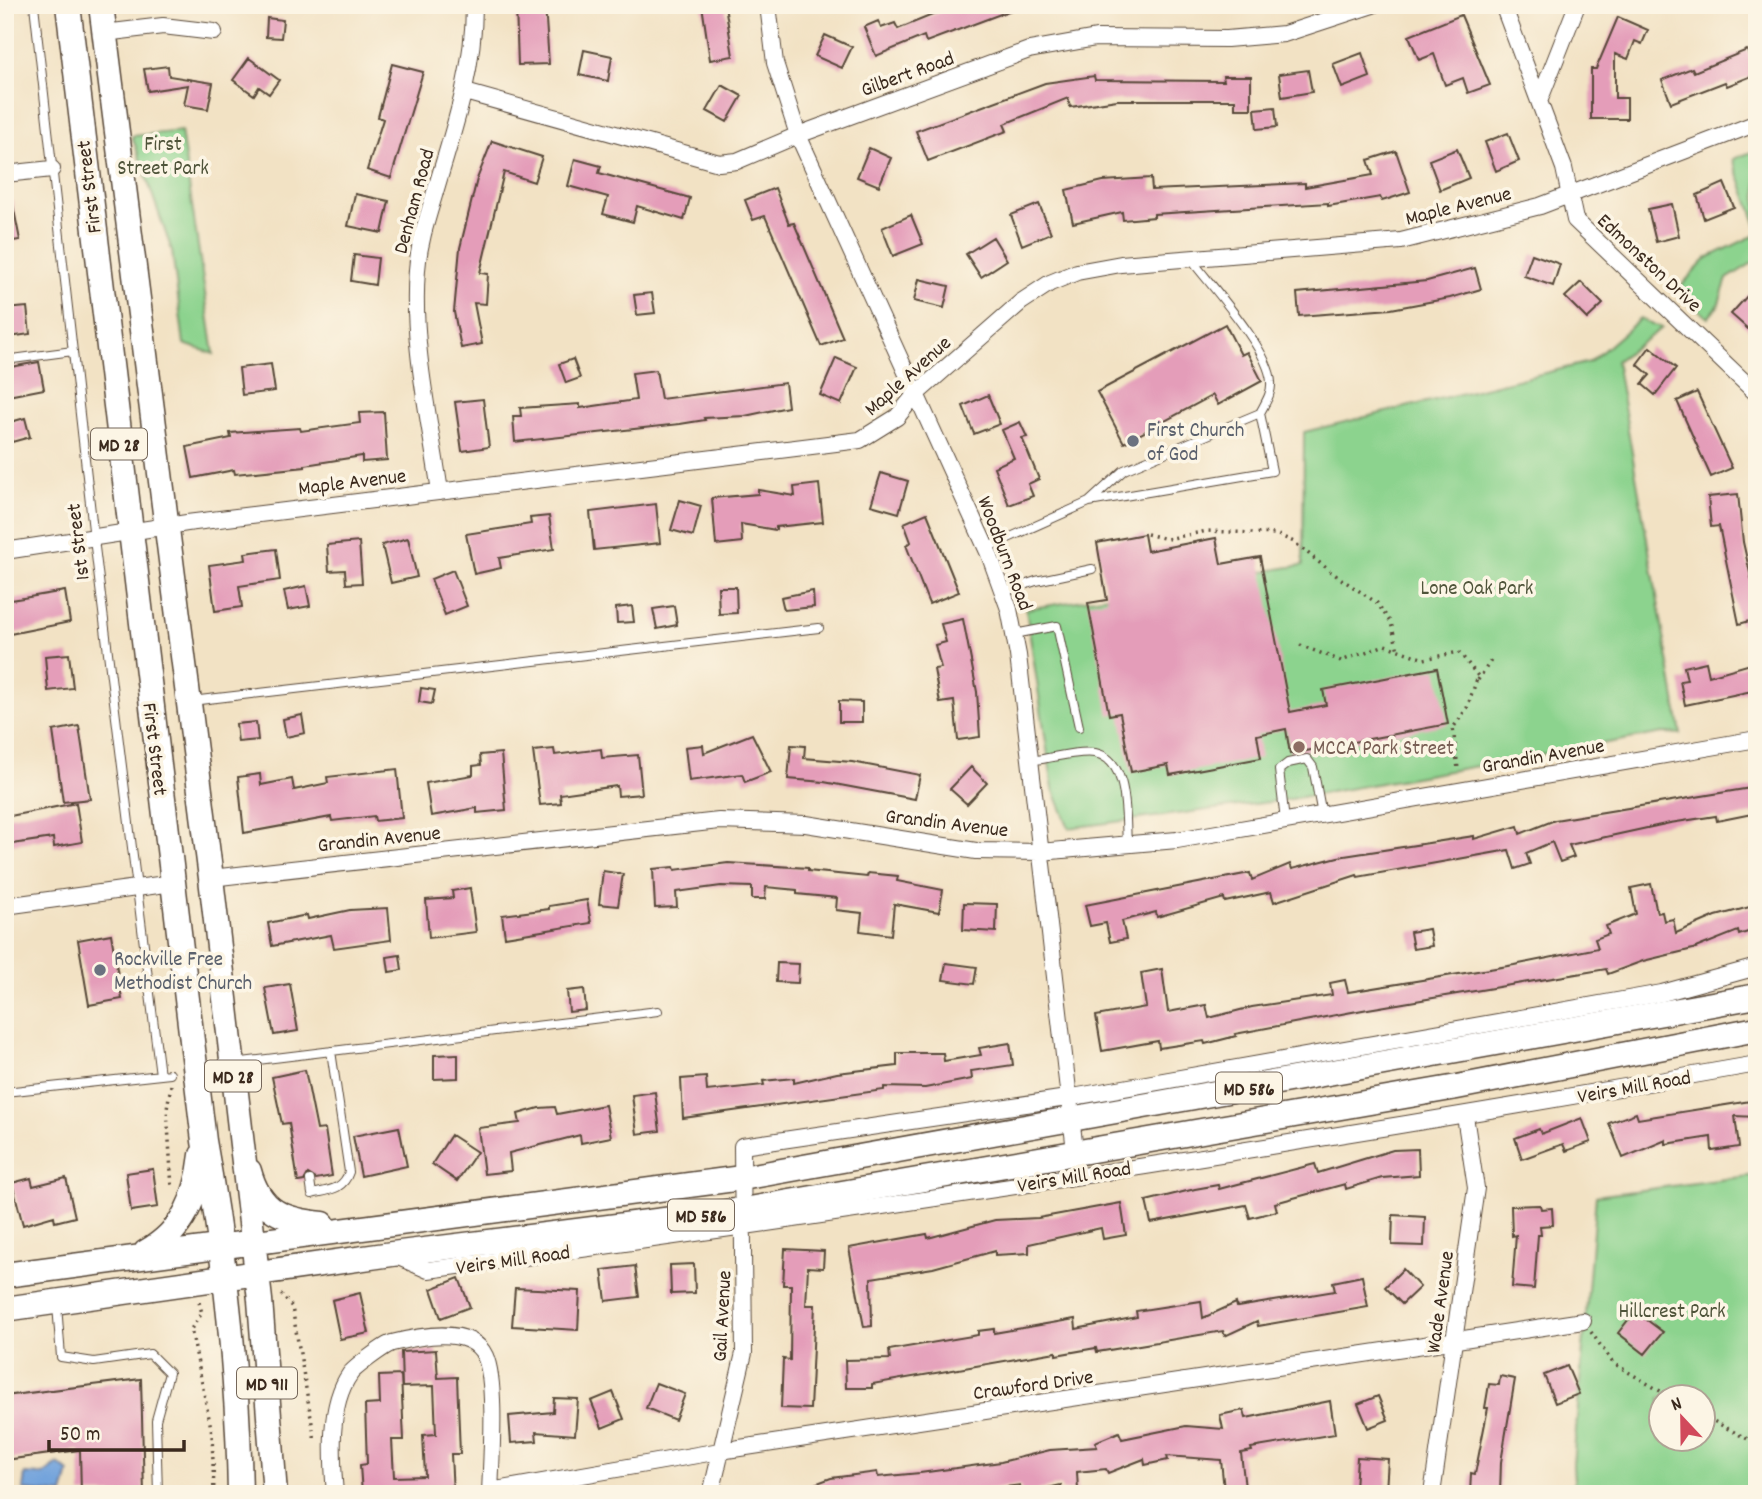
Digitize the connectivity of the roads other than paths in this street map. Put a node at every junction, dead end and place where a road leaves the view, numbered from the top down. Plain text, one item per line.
1 (34, 5) edge
2 (68, 5) edge
3 (101, 5) edge
4 (474, 5) edge
5 (768, 5) edge
6 (1373, 5) edge
7 (1503, 5) edge
8 (1577, 5) edge
9 (214, 32) dead end
10 (104, 33) junction
11 (465, 92) junction
12 (1540, 99) junction
13 (1757, 123) edge
14 (798, 135) junction
15 (52, 169) junction
16 (5, 174) edge
17 (1568, 193) junction
18 (1191, 258) junction
19 (73, 351) junction
20 (5, 360) edge
21 (1757, 394) edge
22 (915, 395) junction
23 (1260, 413) junction
24 (440, 492) junction
25 (1089, 502) junction
26 (166, 527) junction
27 (130, 533) junction
28 (94, 538) junction
29 (986, 548) junction
30 (5, 551) edge
31 (1092, 569) dead end
32 (1003, 592) junction
33 (819, 628) dead end
34 (1014, 634) junction
35 (188, 702) junction
36 (1079, 727) dead end
37 (1757, 739) edge
38 (1030, 761) junction
39 (1322, 814) junction
40 (1285, 821) junction
41 (1127, 844) junction
42 (1040, 852) junction
43 (211, 878) junction
44 (173, 883) junction
45 (138, 887) junction
46 (5, 906) edge
47 (1757, 967) edge
48 (1757, 996) edge
49 (658, 1011) dead end
50 (1757, 1029) edge
51 (331, 1051) junction
52 (231, 1063) junction
53 (1757, 1064) edge
54 (5, 1092) edge
55 (1068, 1109) junction
56 (1465, 1116) junction
57 (239, 1133) junction
58 (204, 1141) junction
59 (1074, 1151) junction
60 (742, 1178) junction
61 (310, 1180) dead end
62 (744, 1219) junction
63 (355, 1228) junction
64 (252, 1240) junction
65 (221, 1245) junction
66 (140, 1256) junction
67 (256, 1273) junction
68 (5, 1275) edge
69 (224, 1277) junction
70 (57, 1302) junction
71 (8, 1309) edge
72 (1583, 1321) road end
73 (1456, 1339) junction
74 (720, 1451) junction
75 (490, 1493) edge
76 (158, 1494) edge
77 (240, 1494) edge
78 (275, 1494) edge
79 (335, 1494) edge
80 (711, 1494) edge
81 (1432, 1494) edge

1 - 15 lane, 1st Street
2 - 27 main road, First Street / MD 28
3 - 10 main road, First Street / MD 28
4 - 11 street, Denham Road
5 - 14 street, Woodburn Road
6 - 14 street, Gilbert Road
7 - 12 street, Edmonston Drive
8 - 12 street
9 - 10 street
10 - 26 main road, First Street / MD 28
11 - 14 street, Gilbert Road
11 - 24 street, Denham Road
12 - 17 street, Edmonston Drive
13 - 17 street, Maple Avenue
14 - 22 street, Woodburn Road
15 - 16 street
15 - 19 lane, 1st Street
17 - 18 street, Maple Avenue
17 - 21 street, Edmonston Drive
18 - 22 street, Maple Avenue
18 - 23 lane
19 - 20 lane
19 - 28 lane, 1st Street
22 - 24 street, Maple Avenue
22 - 29 street, Woodburn Road
23 - 25 lane
23 - 25 lane
24 - 26 street, Maple Avenue
25 - 29 lane
26 - 27 street, Maple Avenue
26 - 35 main road, First Street / MD 28
27 - 28 street, Maple Avenue
27 - 44 main road, First Street / MD 28
28 - 30 street, Maple Avenue
28 - 45 lane, 1st Street
29 - 32 street, Woodburn Road
31 - 32 lane
32 - 34 street, Woodburn Road
33 - 35 lane
34 - 36 lane
34 - 38 street, Woodburn Road
35 - 43 main road, First Street / MD 28
37 - 39 street, Grandin Avenue
38 - 41 lane
38 - 42 street, Woodburn Road
39 - 40 street, Grandin Avenue
39 - 40 lane
40 - 41 street, Grandin Avenue
41 - 42 street, Grandin Avenue
42 - 43 street, Grandin Avenue
42 - 55 street, Woodburn Road
43 - 52 main road, First Street / MD 28
44 - 45 street
44 - 58 main road, First Street / MD 28
45 - 46 street
45 - 54 lane, 1st Street
47 - 55 street
48 - 55 main road, MD 586
49 - 51 lane
50 - 59 main road, Veirs Mill Road / MD 586
51 - 52 lane
51 - 61 lane
52 - 57 main road, First Street / MD 28
53 - 56 street, Veirs Mill Road
55 - 59 street, Woodburn Road
55 - 60 main road, MD 586
56 - 62 street, Veirs Mill Road
56 - 73 street, Wade Avenue
57 - 63 main road
57 - 64 main road, First Street / MD 28
58 - 65 main road, First Street / MD 911
58 - 66 main road, MD 28
59 - 62 main road, Veirs Mill Road / MD 586
60 - 62 street, Gail Avenue
60 - 63 main road, MD 586
62 - 67 main road, Veirs Mill Road / MD 586
62 - 74 street, Gail Avenue
63 - 64 main road, MD 586
64 - 65 main road, MD 586
64 - 67 main road, First Street / MD 28
65 - 66 main road, MD 586
65 - 69 main road, First Street / MD 911
66 - 68 main road, MD 28
67 - 69 main road, Veirs Mill Road
67 - 78 main road, First Street / MD 911
69 - 70 main road, Veirs Mill Road
69 - 77 main road, First Street / MD 911
70 - 71 main road, Veirs Mill Road
70 - 76 lane
72 - 73 street, Crawford Drive
73 - 74 street, Crawford Drive
73 - 81 street, Wade Avenue
74 - 75 street, Crawford Drive
74 - 80 street, Gail Avenue
75 - 79 street

